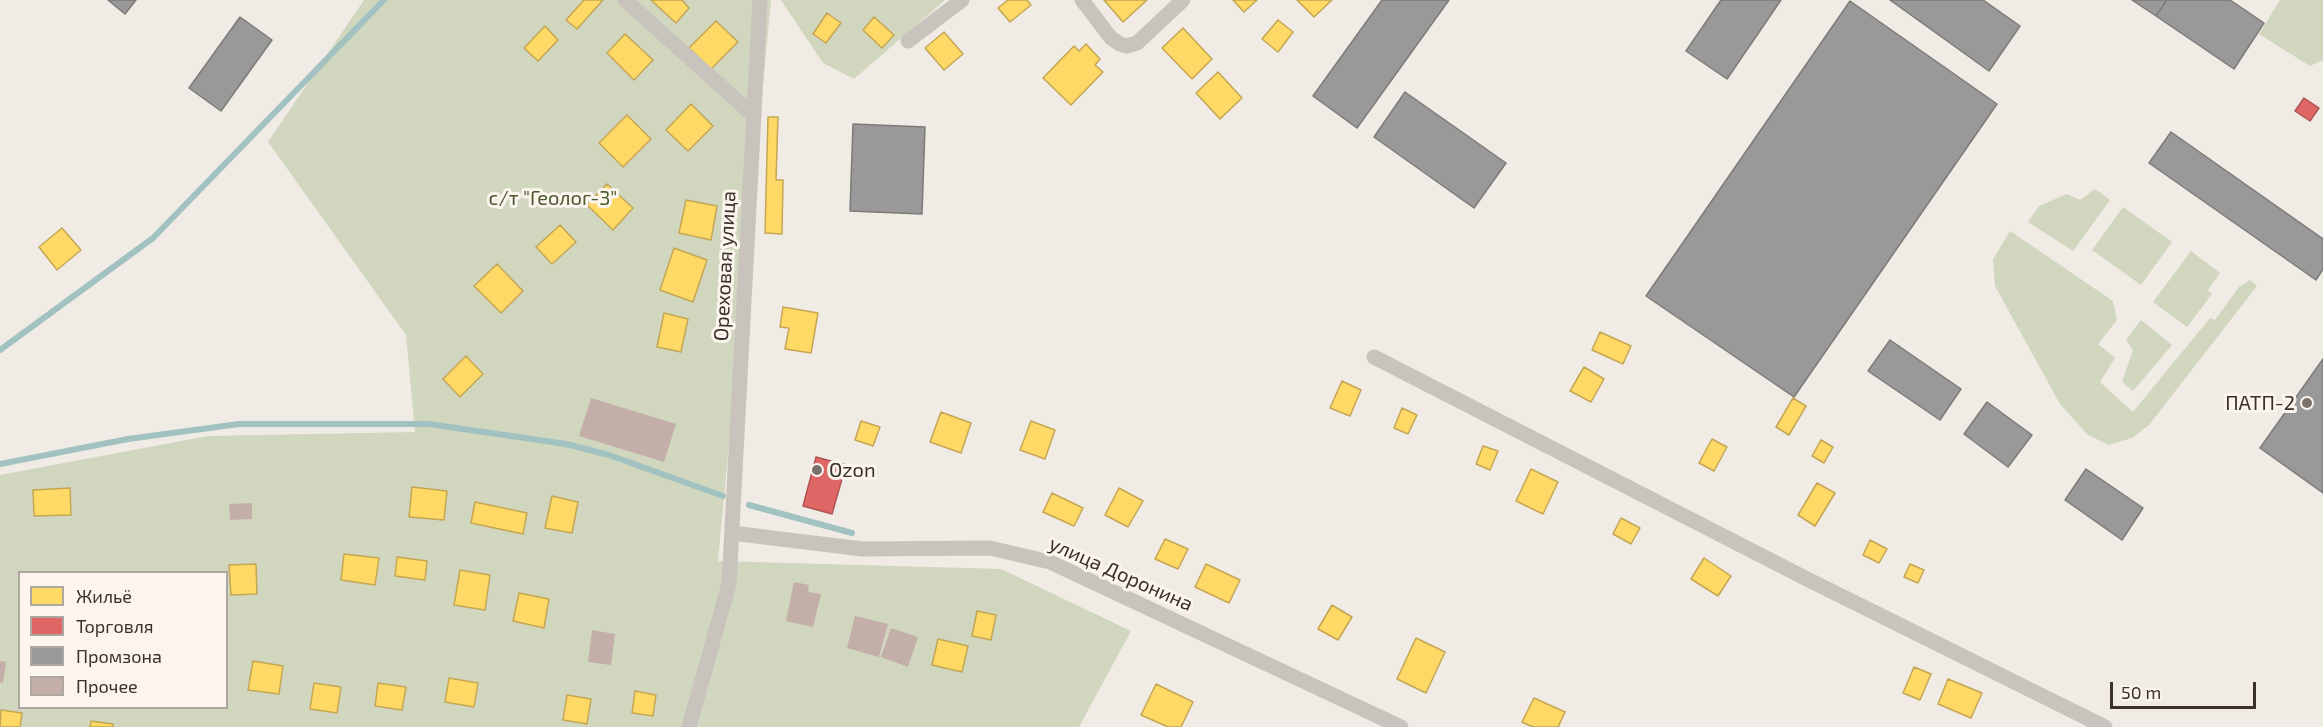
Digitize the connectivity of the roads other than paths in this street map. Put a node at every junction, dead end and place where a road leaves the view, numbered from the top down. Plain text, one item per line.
1 (625, 0) edge
2 (760, 0) edge
3 (962, 0) edge
4 (1083, 0) edge
5 (1183, 0) edge
6 (908, 40) dead end
7 (754, 116) junction
8 (1374, 357) dead end
9 (732, 533) junction
10 (689, 727) edge
11 (1401, 727) edge
12 (2105, 727) edge

1 - 7 street
2 - 7 street, Ореховая улица
3 - 6 street
4 - 5 street
7 - 9 street, Ореховая улица
8 - 12 street
9 - 10 street, Ореховая улица
9 - 11 street, улица Доронина

